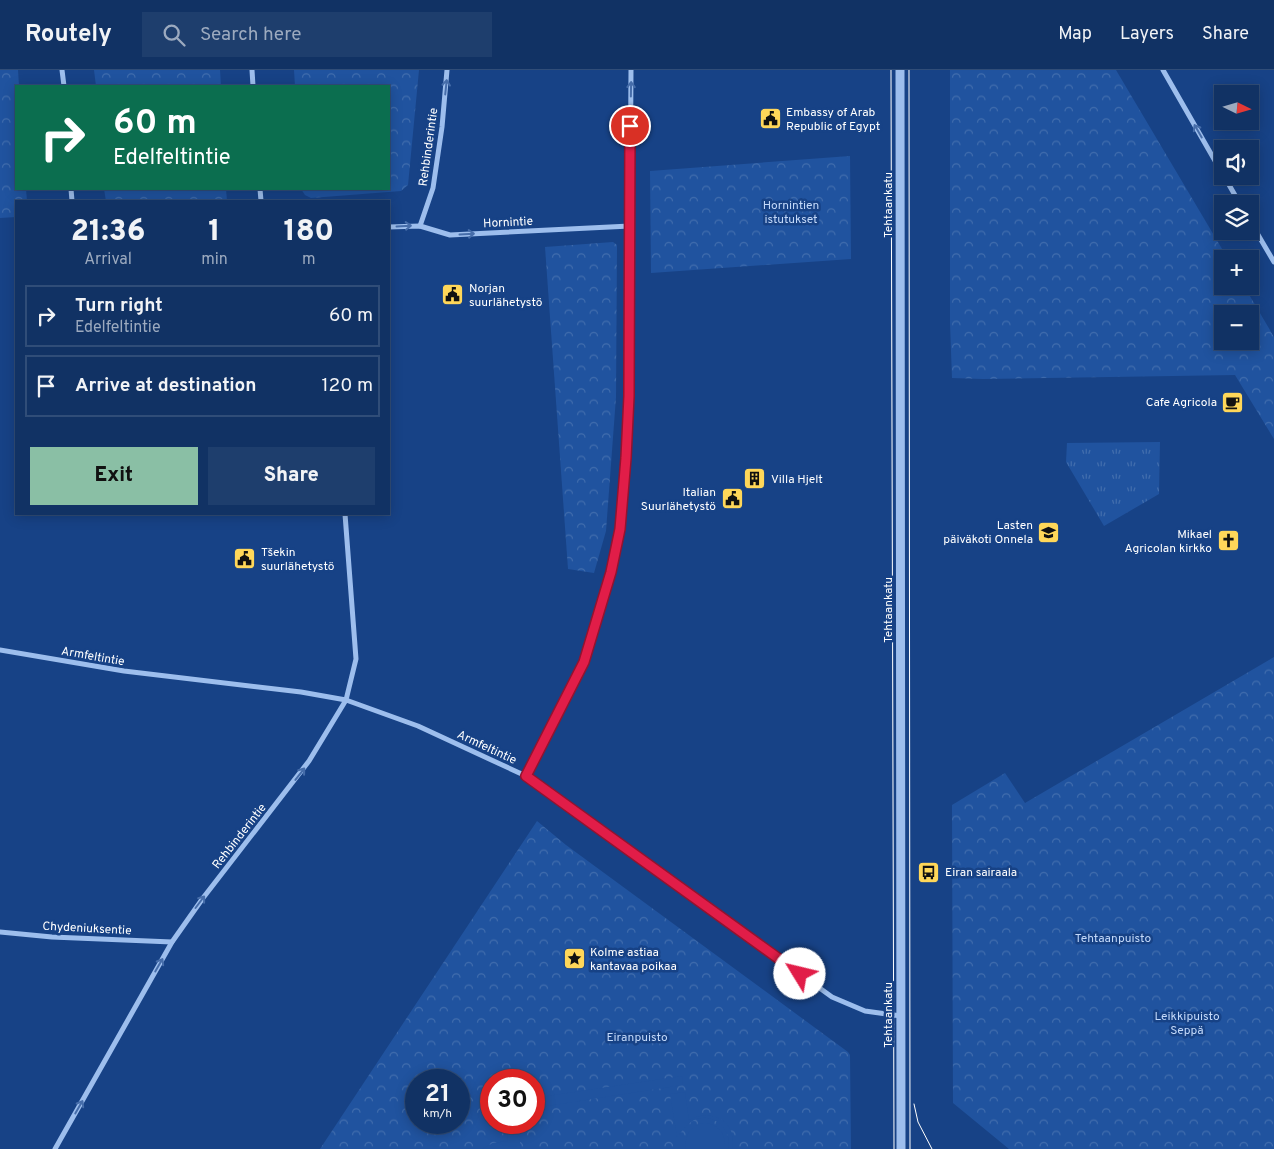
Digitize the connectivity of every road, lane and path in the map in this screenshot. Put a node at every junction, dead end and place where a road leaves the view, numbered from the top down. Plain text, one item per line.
1 (62, 70) edge
2 (252, 70) edge
3 (447, 70) edge
4 (631, 70) edge
5 (900, 70) edge
6 (1163, 70) edge
7 (64, 85) edge
8 (253, 85) edge
9 (1214, 159) edge
10 (420, 226) junction
11 (630, 226) junction
12 (390, 227) edge
13 (1259, 236) edge
14 (1274, 262) edge
15 (345, 515) edge
16 (0, 650) edge
17 (346, 700) junction
18 (526, 776) junction
19 (0, 932) edge
20 (172, 942) junction
21 (900, 1016) junction
22 (55, 1149) edge
23 (901, 1149) edge

1 - 7 street
2 - 8 street
10 -> 3 street, Rehbinderintie
11 -> 4 street
5 - 21 street, Tehtaankatu
9 -> 6 street
10 -> 11 street, Hornintie
12 -> 10 street, Hornintie
11 - 18 street
13 - 14 street
15 - 17 street, Rehbinderintie
16 - 17 street, Armfeltintie
17 - 18 street, Armfeltintie
20 -> 17 street, Rehbinderintie
18 - 21 street, Armfeltintie
19 - 20 street, Chydeniuksentie
22 -> 20 street, Rehbinderintie
21 - 23 street, Tehtaankatu

